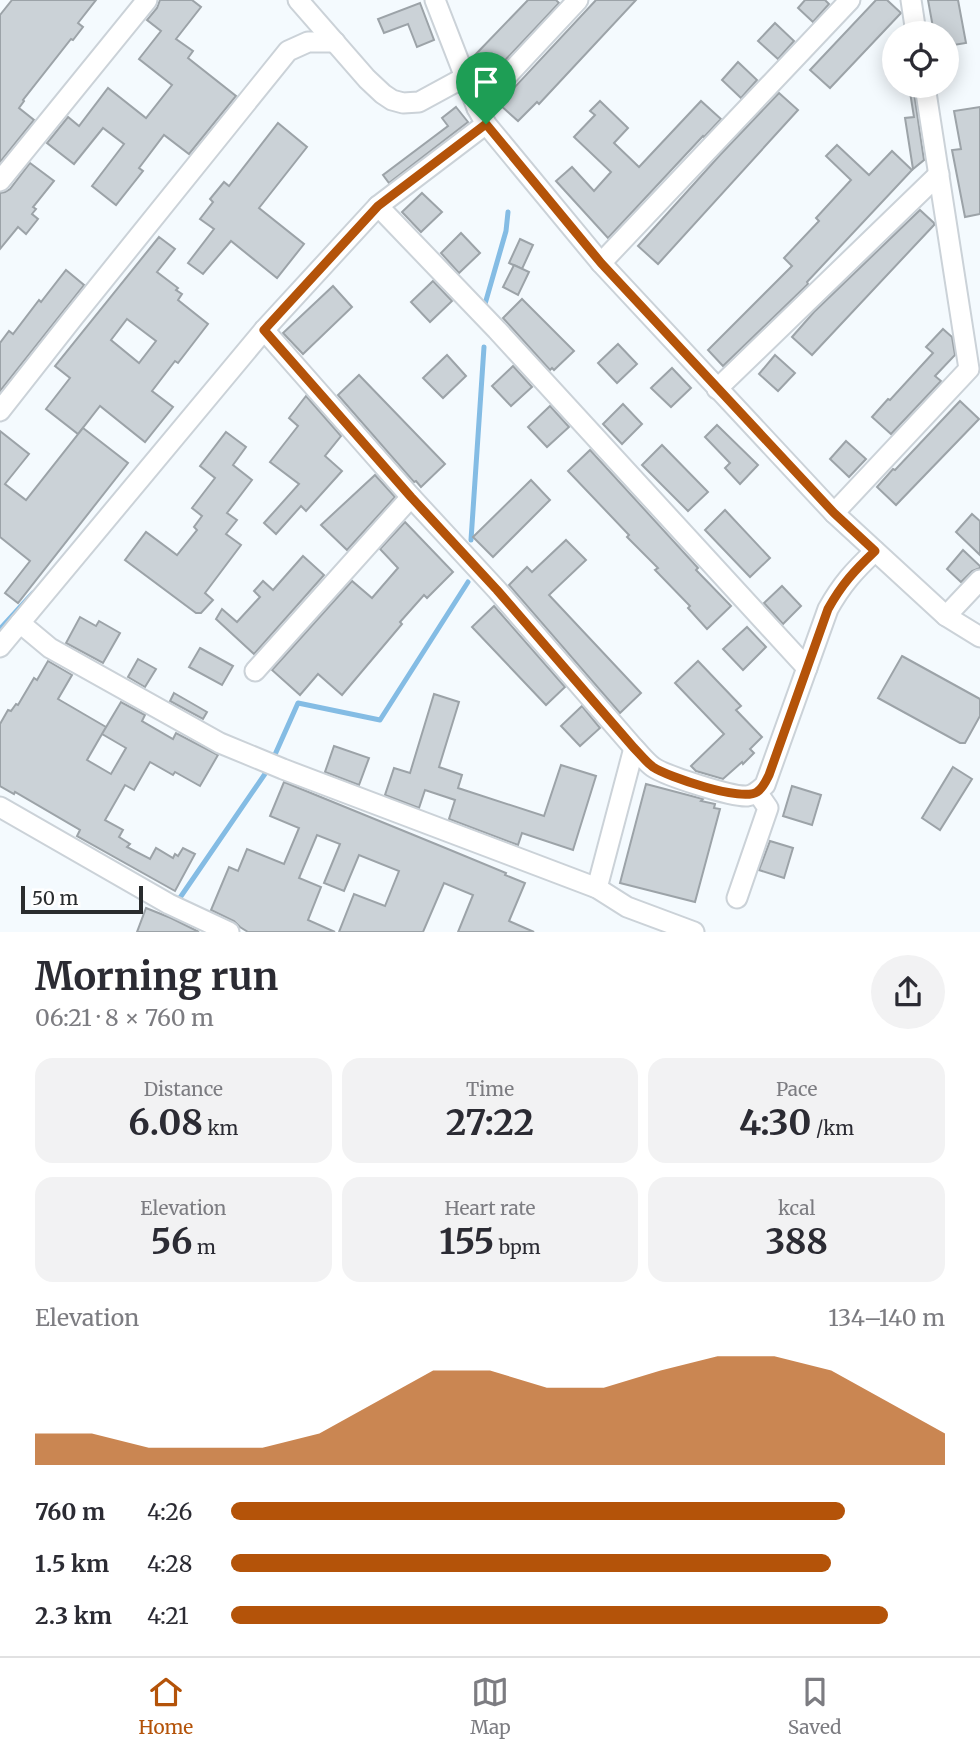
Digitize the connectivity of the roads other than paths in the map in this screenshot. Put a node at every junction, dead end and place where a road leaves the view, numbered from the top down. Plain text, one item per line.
1 (147, 0) edge
2 (298, 0) edge
3 (435, 0) edge
4 (578, 0) edge
5 (850, 0) edge
6 (911, 0) edge
7 (914, 21) edge
8 (335, 42) junction
9 (466, 78) junction
10 (927, 98) edge
11 (482, 116) junction
12 (939, 174) junction
13 (0, 181) edge
14 (378, 206) junction
15 (601, 263) junction
16 (264, 330) junction
17 (717, 389) junction
18 (0, 411) edge
19 (411, 497) junction
20 (834, 513) junction
21 (875, 551) junction
22 (980, 580) edge
23 (946, 616) junction
24 (20, 623) junction
25 (980, 637) edge
26 (0, 647) edge
27 (807, 668) junction
28 (255, 671) dead end
29 (634, 748) junction
30 (757, 792) junction
31 (0, 807) edge
32 (597, 888) junction
33 (737, 898) dead end
34 (229, 932) edge
35 (694, 932) edge

1 - 13 street
2 - 8 street
3 - 9 street
4 - 11 street
5 - 15 street
6 - 7 street
8 - 9 street
8 - 18 street
9 - 11 street
10 - 12 street
11 - 14 street
11 - 15 street
12 - 17 street
12 - 20 street
14 - 16 street
14 - 27 street
15 - 17 street
16 - 19 street
16 - 24 street
17 - 20 street
19 - 28 street
19 - 29 street
20 - 21 street
21 - 23 street
21 - 27 street
22 - 23 street
23 - 25 street
24 - 26 street
24 - 32 street
27 - 30 street
29 - 30 street
29 - 32 street
30 - 33 street
31 - 34 street
32 - 35 street

